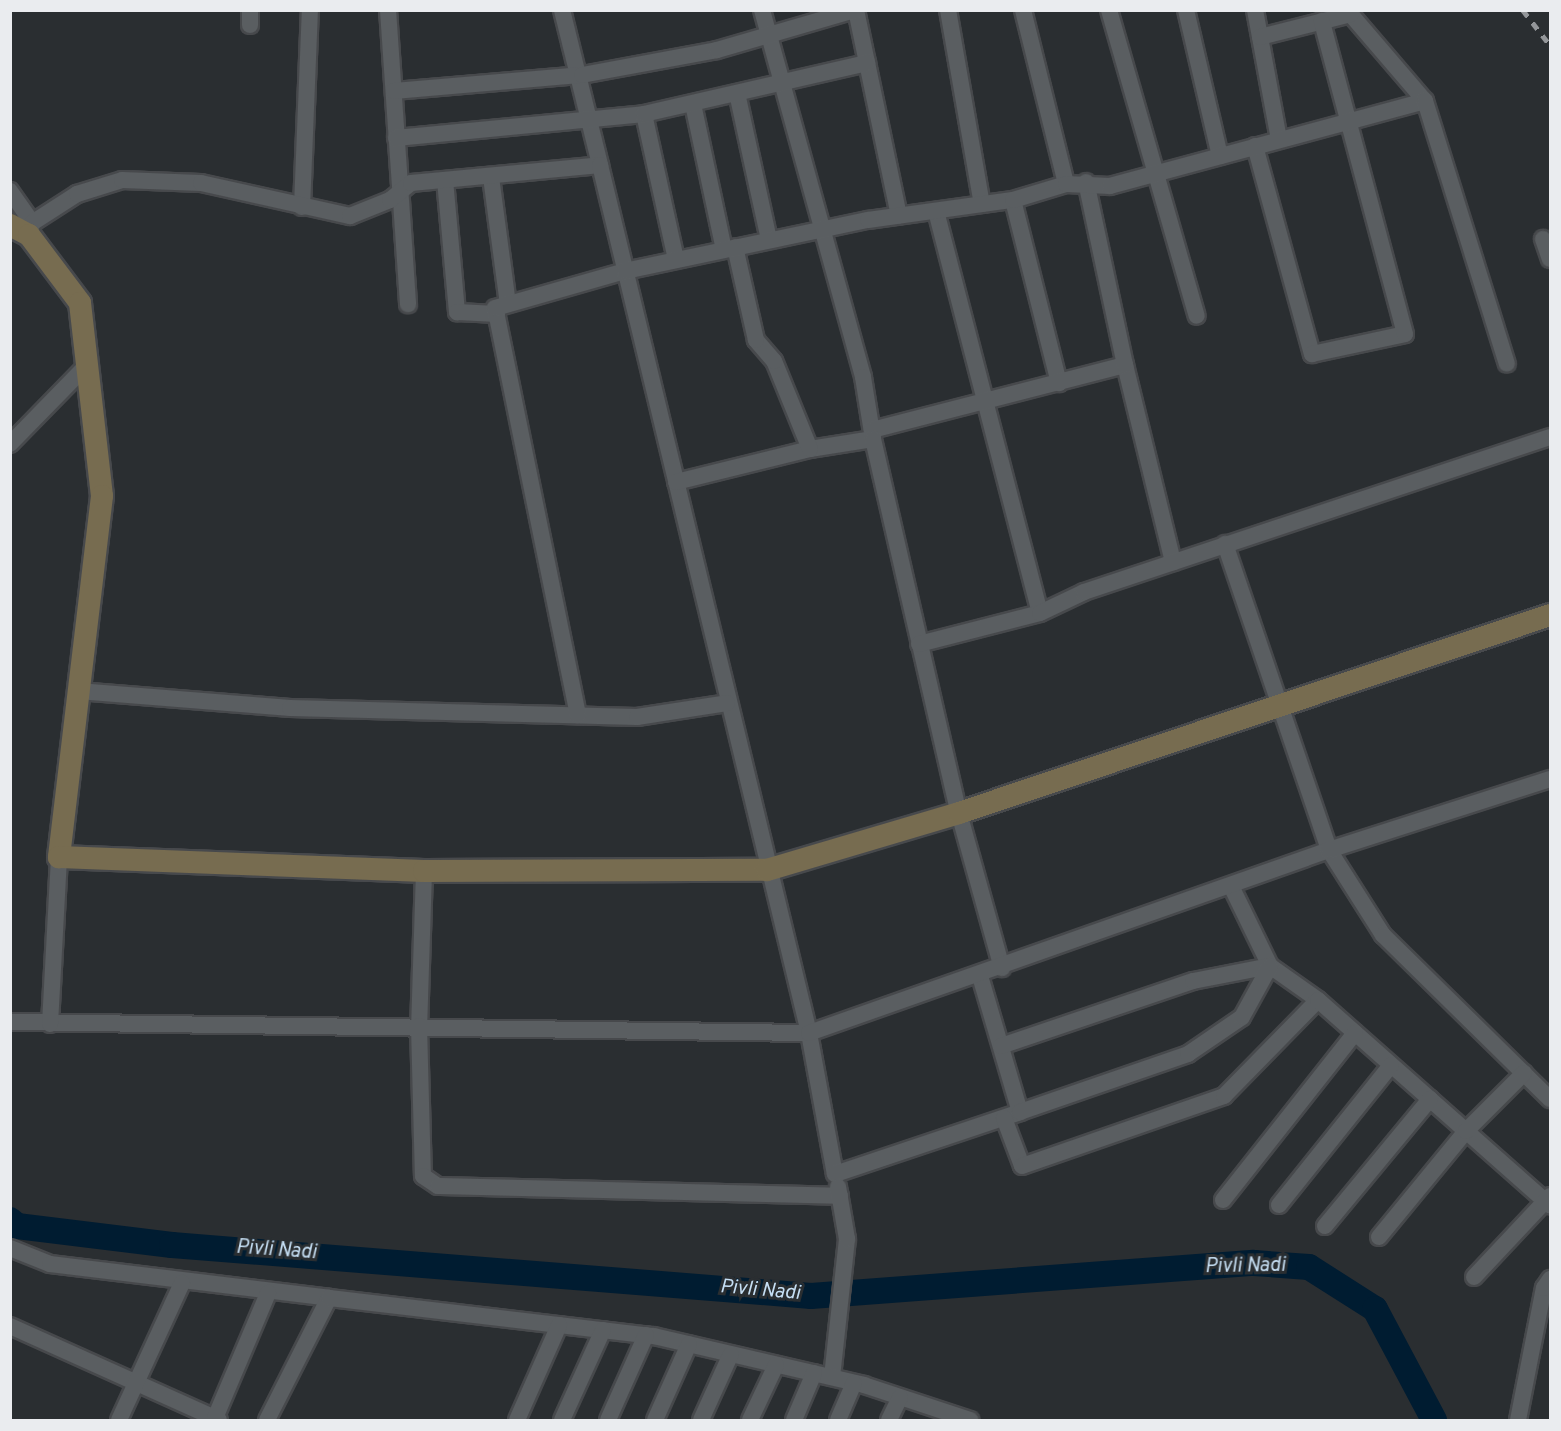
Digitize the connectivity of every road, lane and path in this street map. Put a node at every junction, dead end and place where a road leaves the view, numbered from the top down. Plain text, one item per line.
1 (310, 10) edge
2 (388, 10) edge
3 (562, 10) edge
4 (762, 10) edge
5 (855, 10) edge
6 (948, 10) edge
7 (1023, 10) edge
8 (1109, 10) edge
9 (1186, 10) edge
10 (1255, 10) edge
11 (1349, 12) edge
12 (1322, 21) junction
13 (767, 36) junction
14 (1260, 37) junction
15 (867, 63) junction
16 (582, 75) junction
17 (779, 84) junction
18 (394, 91) junction
19 (738, 93) junction
20 (1425, 101) junction
21 (693, 104) junction
22 (644, 114) junction
23 (1348, 120) junction
24 (591, 122) junction
25 (396, 138) junction
26 (1279, 139) junction
27 (1255, 146) junction
28 (1220, 156) junction
29 (600, 165) junction
30 (1159, 172) junction
31 (490, 177) junction
32 (445, 180) junction
33 (1086, 182) junction
34 (1066, 184) junction
35 (402, 186) junction
36 (10, 191) edge
37 (1013, 200) junction
38 (982, 204) junction
39 (302, 207) junction
40 (936, 211) junction
41 (899, 216) junction
42 (24, 228) edge
43 (819, 230) junction
44 (1543, 239) dead end
45 (769, 240) junction
46 (730, 248) junction
47 (676, 259) junction
48 (1551, 259) edge
49 (625, 271) junction
50 (408, 303) dead end
51 (502, 309) junction
52 (1197, 316) dead end
53 (89, 363) junction
54 (1507, 364) dead end
55 (1125, 365) junction
56 (1059, 383) junction
57 (983, 403) junction
58 (872, 434) junction
59 (1551, 437) edge
60 (10, 444) edge
61 (810, 449) junction
62 (676, 482) junction
63 (1225, 544) junction
64 (1173, 562) junction
65 (1040, 613) junction
66 (1551, 615) edge
67 (919, 644) junction
68 (78, 691) junction
69 (727, 703) junction
70 (1279, 708) junction
71 (578, 715) junction
72 (1551, 779) edge
73 (959, 813) junction
74 (1329, 850) junction
75 (59, 857) junction
76 (767, 870) junction
77 (424, 871) junction
78 (1232, 888) junction
79 (1270, 966) junction
80 (1002, 968) junction
81 (980, 976) junction
82 (1318, 1000) junction
83 (10, 1022) edge
84 (50, 1024) junction
85 (419, 1026) junction
86 (809, 1033) junction
87 (1355, 1033) junction
88 (1001, 1046) junction
89 (1391, 1065) junction
90 (1524, 1073) junction
91 (1430, 1099) junction
92 (1551, 1099) edge
93 (1020, 1112) junction
94 (1004, 1118) junction
95 (1466, 1131) junction
96 (835, 1174) junction
97 (840, 1196) junction
98 (1223, 1200) dead end
99 (1549, 1201) edge
100 (1279, 1205) dead end
101 (1325, 1226) dead end
102 (1379, 1238) dead end
103 (10, 1248) edge
104 (1474, 1277) dead end
105 (1551, 1279) edge
106 (182, 1283) junction
107 (268, 1293) junction
108 (329, 1298) junction
109 (559, 1325) junction
110 (10, 1326) edge
111 (603, 1330) junction
112 (646, 1335) junction
113 (689, 1344) junction
114 (731, 1354) junction
115 (776, 1365) junction
116 (814, 1374) junction
117 (832, 1377) junction
118 (138, 1380) junction
119 (854, 1383) junction
120 (900, 1397) junction
121 (938, 1416) edge
122 (119, 1420) edge
123 (217, 1420) edge
124 (267, 1420) edge
125 (517, 1420) edge
126 (562, 1420) edge
127 (608, 1420) edge
128 (655, 1420) edge
129 (701, 1420) edge
130 (750, 1420) edge
131 (794, 1420) edge
132 (838, 1420) edge
133 (889, 1420) edge
134 (970, 1420) edge
135 (1518, 1420) edge

1 - 39 street
2 - 18 street
3 - 16 street
4 - 13 street
5 - 13 street
5 - 15 street
6 - 38 street
7 - 34 street
8 - 30 street
9 - 28 street
10 - 14 street
11 - 12 street
11 - 20 street
12 - 14 street
12 - 23 street
13 - 16 street
13 - 17 street
14 - 26 street
15 - 17 street
15 - 41 street
16 - 18 street
16 - 24 street
17 - 19 street
17 - 43 street
18 - 25 street
19 - 21 street
19 - 45 street
20 - 23 street
20 - 54 street
21 - 22 street
21 - 46 street
22 - 24 street
22 - 47 street
23 - 26 street
23 - 27 street
24 - 25 street
24 - 29 street
25 - 35 street
26 - 27 street
27 - 28 street
28 - 30 street
29 - 31 street
29 - 49 street
30 - 33 street
30 - 52 street
31 - 32 street
31 - 51 street
32 - 35 street
32 - 51 street
33 - 34 street
33 - 55 street
34 - 37 street
35 - 39 street
35 - 50 street
36 - 42 street
37 - 38 street
37 - 56 street
38 - 40 street
39 - 42 street
40 - 41 street
40 - 57 street
41 - 43 street
42 - 53 street
43 - 45 street
43 - 58 street
44 - 48 street
45 - 46 street
46 - 47 street
46 - 61 street
47 - 49 street
49 - 51 street
49 - 62 street
51 - 71 street
53 - 60 street
53 - 68 street
55 - 56 street
55 - 64 street
56 - 57 street
57 - 58 street
57 - 65 street
58 - 61 street
58 - 67 street
59 - 63 street
61 - 62 street
62 - 69 street
63 - 64 street
63 - 70 street
64 - 65 street
65 - 67 street
66 - 70 street
67 - 73 street
68 - 71 street
68 - 75 street
69 - 71 street
69 - 76 street
70 - 73 street
70 - 74 street
72 - 74 street
73 - 76 street
73 - 80 street
74 - 78 street
74 - 90 street
75 - 77 street
75 - 84 street
76 - 77 street
76 - 86 street
77 - 85 street
78 - 79 street
78 - 80 street
79 - 82 street
79 - 88 street
79 - 93 street
80 - 81 street
81 - 86 street
81 - 88 street
82 - 87 street
82 - 94 street
83 - 84 street
84 - 85 street
85 - 86 street
85 - 97 street
86 - 96 street
87 - 89 street
87 - 98 street
88 - 93 street
89 - 91 street
89 - 100 street
90 - 92 street
90 - 95 street
91 - 95 street
91 - 101 street
93 - 94 street
94 - 96 street
95 - 99 street
95 - 102 street
96 - 97 street
97 - 117 street
99 - 104 street
103 - 106 street
105 - 135 street
106 - 107 street
106 - 118 street
107 - 108 street
107 - 123 street
108 - 109 street
108 - 124 street
109 - 111 street
109 - 125 street
110 - 118 street
111 - 112 street
111 - 126 street
112 - 113 street
112 - 127 street
113 - 114 street
113 - 128 street
114 - 115 street
114 - 129 street
115 - 116 street
115 - 130 street
116 - 117 street
116 - 131 street
117 - 119 street
118 - 122 street
118 - 123 street
119 - 120 street
119 - 132 street
120 - 121 street
120 - 133 street
121 - 134 street

